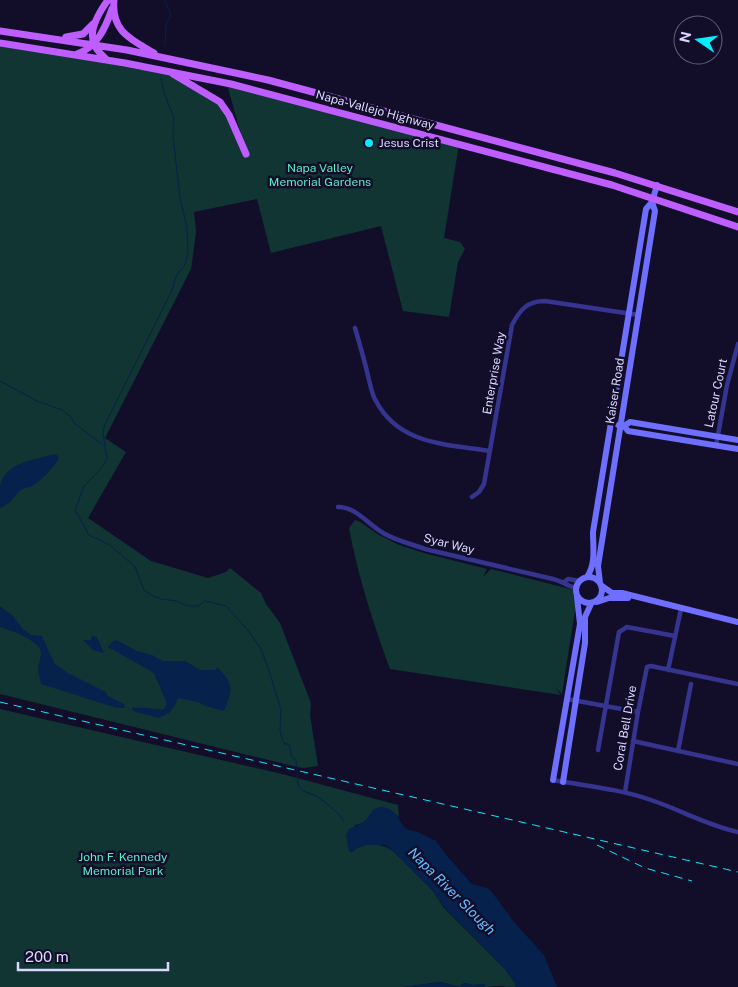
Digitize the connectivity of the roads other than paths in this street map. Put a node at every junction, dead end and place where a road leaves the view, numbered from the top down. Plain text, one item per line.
1 (108, 0) edge
2 (114, 0) edge
3 (96, 20) junction
4 (0, 31) edge
5 (56, 38) junction
6 (0, 43) edge
7 (94, 45) junction
8 (77, 54) junction
9 (160, 57) junction
10 (106, 59) junction
11 (167, 70) junction
12 (455, 130) junction
13 (453, 142) junction
14 (246, 154) dead end
15 (657, 185) junction
16 (653, 200) junction
17 (738, 212) edge
18 (738, 227) edge
19 (628, 314) junction
20 (639, 315) junction
21 (355, 328) dead end
22 (738, 344) edge
23 (612, 424) junction
24 (623, 426) junction
25 (718, 436) junction
26 (738, 440) edge
27 (716, 446) junction
28 (738, 449) edge
29 (490, 451) junction
30 (472, 497) dead end
31 (338, 507) dead end
32 (587, 577) junction
33 (580, 581) junction
34 (564, 582) junction
35 (601, 585) junction
36 (576, 588) junction
37 (577, 597) junction
38 (635, 598) junction
39 (594, 603) junction
40 (681, 608) junction
41 (738, 622) edge
42 (675, 636) junction
43 (668, 670) junction
44 (691, 684) dead end
45 (738, 684) edge
46 (567, 699) junction
47 (577, 701) junction
48 (606, 705) junction
49 (638, 712) junction
50 (633, 741) junction
51 (598, 750) dead end
52 (678, 751) junction
53 (738, 764) edge
54 (553, 780) joint
55 (563, 782) junction
56 (625, 792) junction
57 (738, 832) edge

1 - 3 main road
2 - 7 main road
2 - 9 main road
3 - 5 main road
3 - 7 main road
4 - 5 main road, Napa-Vallejo Highway
5 - 7 main road, Napa-Vallejo Highway
6 - 8 main road, Napa-Vallejo Highway
7 - 8 main road
7 - 9 main road, Napa-Vallejo Highway
7 - 10 main road
8 - 10 main road, Napa-Vallejo Highway
9 - 12 main road, Napa-Vallejo Highway
10 - 11 main road, Napa-Vallejo Highway
11 - 13 main road, Napa-Vallejo Highway
11 - 14 main road
12 - 13 street
12 - 15 main road, Napa-Vallejo Highway
13 - 16 main road, Napa-Vallejo Highway
15 - 16 street, Kaiser Road
15 - 17 main road, Napa-Vallejo Highway
16 - 18 main road, Napa-Vallejo Highway
16 - 19 street, Kaiser Road
16 - 20 street, Kaiser Road
19 - 20 street, Enterprise Way
19 - 23 street, Kaiser Road
19 - 29 street, Enterprise Way
20 - 24 street, Kaiser Road
21 - 29 street
22 - 25 street, Latour Court
23 - 24 street
23 - 32 street, Kaiser Road
24 - 25 street
24 - 27 street
24 - 35 street, Kaiser Road
25 - 26 street
25 - 27 street, Latour Court
27 - 28 street
29 - 30 street, Enterprise Way
31 - 34 street, Syar Way
32 - 33 street
32 - 35 street
33 - 34 street, Syar Way
33 - 36 street
34 - 36 street, Syar Way
35 - 38 street
35 - 39 street
36 - 37 street
37 - 39 street
37 - 46 street
38 - 39 street
38 - 40 street
39 - 47 street
40 - 41 street
40 - 42 street
42 - 43 street
42 - 48 street
43 - 45 street
43 - 49 street, Coral Bell Drive
44 - 52 street
46 - 47 street
46 - 54 street
47 - 48 street
47 - 55 street
48 - 49 street
48 - 51 street
49 - 50 street, Coral Bell Drive
50 - 52 street
50 - 56 street, Coral Bell Drive
52 - 53 street
54 - 55 street
55 - 56 street
56 - 57 street

